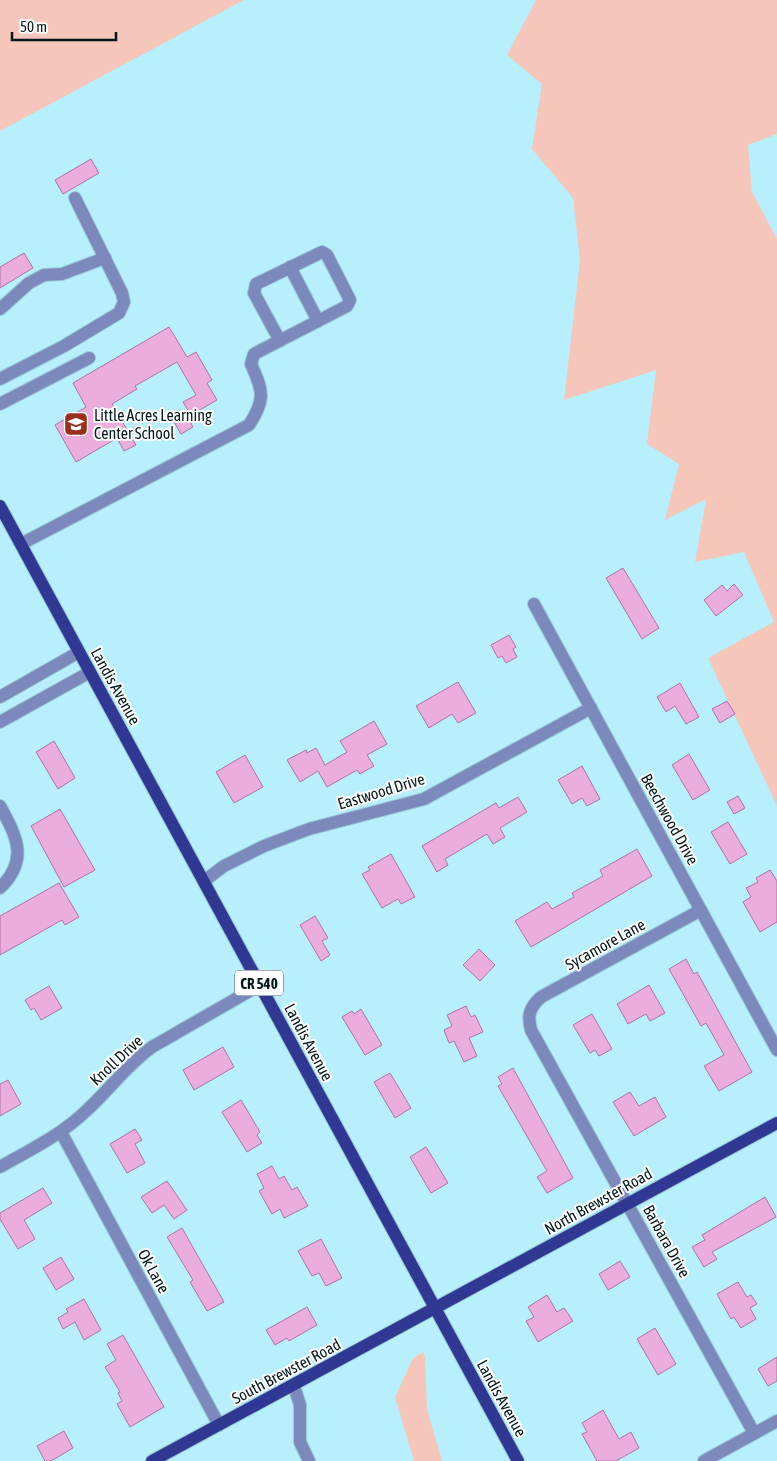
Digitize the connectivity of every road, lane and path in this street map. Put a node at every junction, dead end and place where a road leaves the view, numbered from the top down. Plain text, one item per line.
1 (75, 198) dead end
2 (105, 258) junction
3 (290, 267) junction
4 (0, 309) edge
5 (318, 322) junction
6 (280, 341) junction
7 (89, 358) dead end
8 (0, 379) edge
9 (0, 404) edge
10 (0, 506) edge
11 (21, 544) junction
12 (534, 604) dead end
13 (79, 652) junction
14 (90, 672) junction
15 (0, 697) edge
16 (591, 708) junction
17 (0, 722) edge
18 (0, 806) edge
19 (204, 881) junction
20 (0, 888) edge
21 (701, 910) junction
22 (260, 985) junction
23 (530, 1010) joint
24 (777, 1050) edge
25 (777, 1123) edge
26 (61, 1132) junction
27 (0, 1167) edge
28 (628, 1204) junction
29 (435, 1309) junction
30 (294, 1386) junction
31 (777, 1421) edge
32 (219, 1425) junction
33 (754, 1434) junction
34 (152, 1461) edge
35 (309, 1461) edge
36 (518, 1461) edge
37 (704, 1461) edge

1 - 2 street
2 - 4 street
2 - 8 street
3 - 5 street
3 - 5 street
3 - 6 street
5 - 6 street
6 - 11 street
7 - 9 street
10 - 11 main road, Landis Avenue / CR 540
11 - 13 main road, Landis Avenue / CR 540
12 - 16 street, Beechwood Drive
13 - 14 main road, Landis Avenue / CR 540
13 - 15 street
14 - 17 street
14 - 19 main road, Landis Avenue / CR 540
16 - 19 street, Eastwood Drive
16 - 21 street, Beechwood Drive
18 - 20 street
19 - 22 main road, Landis Avenue / CR 540
21 - 23 street, Sycamore Lane
21 - 24 street, Beechwood Drive
22 - 26 street, Knoll Drive
22 - 29 main road, Landis Avenue / CR 540
23 - 28 street, Barbara Drive
25 - 28 main road, North Brewster Road
26 - 27 street, Knoll Drive
26 - 32 street, Ok Lane
28 - 29 main road, North Brewster Road
28 - 33 street, Barbara Drive
29 - 30 main road, South Brewster Road
29 - 36 main road, Landis Avenue / CR 540
30 - 32 main road, South Brewster Road
30 - 35 street
31 - 33 street
32 - 34 main road, South Brewster Road
33 - 37 street

